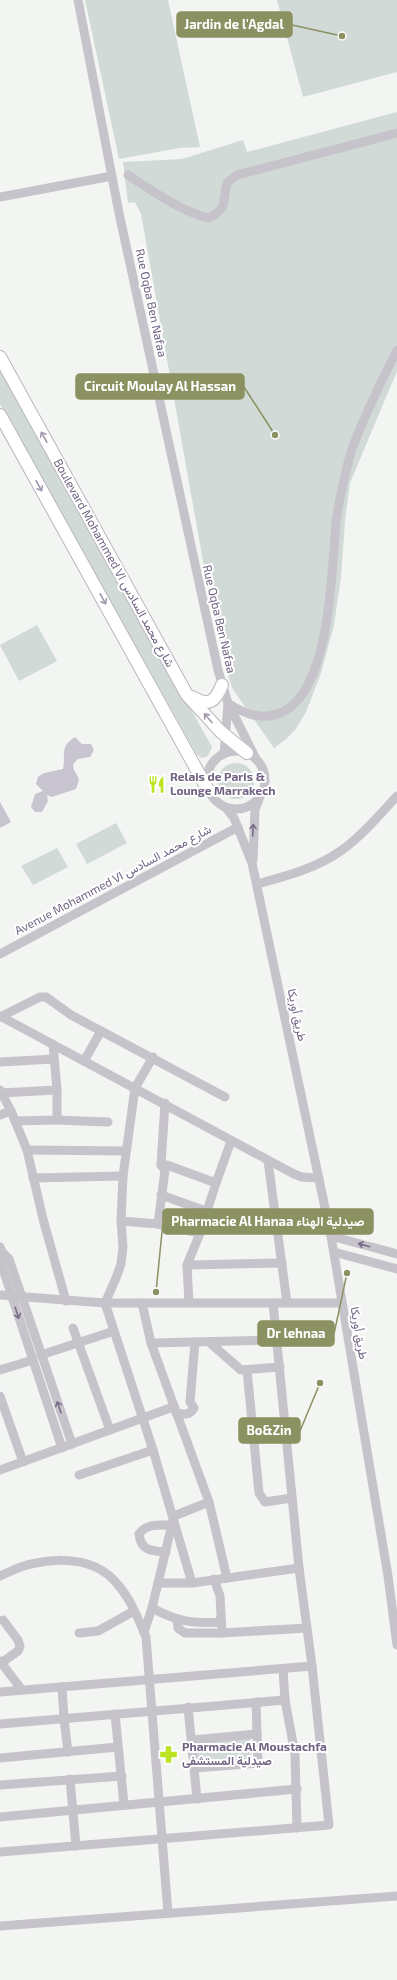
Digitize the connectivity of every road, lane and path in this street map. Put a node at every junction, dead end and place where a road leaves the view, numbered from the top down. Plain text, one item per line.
1 (78, 0) edge
2 (397, 133) edge
3 (128, 175) dead end
4 (112, 176) junction
5 (0, 197) edge
6 (397, 350) edge
7 (0, 357) edge
8 (0, 415) edge
9 (222, 685) junction
10 (187, 695) junction
11 (228, 703) junction
12 (226, 736) junction
13 (224, 754) junction
14 (252, 756) junction
15 (208, 790) junction
16 (397, 796) edge
17 (260, 797) junction
18 (226, 808) junction
19 (238, 827) junction
20 (252, 863) junction
21 (257, 884) junction
22 (0, 954) edge
23 (0, 1016) edge
24 (101, 1031) junction
25 (53, 1044) junction
26 (153, 1057) junction
27 (54, 1059) junction
28 (84, 1061) junction
29 (0, 1062) edge
30 (135, 1088) junction
31 (57, 1090) junction
32 (0, 1091) edge
33 (225, 1097) dead end
34 (164, 1104) junction
35 (11, 1111) junction
36 (0, 1116) edge
37 (56, 1120) junction
38 (16, 1121) junction
39 (108, 1122) dead end
40 (231, 1141) junction
41 (27, 1150) junction
42 (126, 1151) junction
43 (268, 1161) junction
44 (161, 1165) junction
45 (123, 1176) junction
46 (33, 1178) junction
47 (319, 1178) junction
48 (216, 1182) junction
49 (161, 1194) junction
50 (207, 1210) junction
51 (121, 1221) junction
52 (158, 1224) junction
53 (254, 1228) dead end
54 (200, 1232) junction
55 (331, 1236) junction
56 (334, 1252) junction
57 (397, 1254) edge
58 (2, 1257) edge
59 (282, 1263) junction
60 (187, 1266) junction
61 (397, 1269) edge
62 (0, 1295) edge
63 (12, 1296) junction
64 (22, 1297) junction
65 (66, 1301) junction
66 (105, 1303) junction
67 (142, 1303) junction
68 (189, 1303) junction
69 (273, 1303) junction
70 (287, 1303) junction
71 (341, 1303) junction
72 (73, 1328) dead end
73 (114, 1331) junction
74 (277, 1340) junction
75 (195, 1342) junction
76 (209, 1342) junction
77 (78, 1343) junction
78 (151, 1343) junction
79 (41, 1355) junction
80 (33, 1360) junction
81 (280, 1367) junction
82 (0, 1370) edge
83 (247, 1370) junction
84 (0, 1396) edge
85 (174, 1410) junction
86 (143, 1418) junction
87 (110, 1430) junction
88 (72, 1444) junction
89 (62, 1448) junction
90 (153, 1450) junction
91 (23, 1462) junction
92 (0, 1470) edge
93 (79, 1475) dead end
94 (292, 1498) junction
95 (209, 1502) junction
96 (173, 1521) junction
97 (166, 1552) junction
98 (299, 1568) junction
99 (0, 1576) edge
100 (392, 1577) edge
101 (227, 1578) junction
102 (214, 1580) junction
103 (192, 1582) junction
104 (158, 1583) junction
105 (152, 1608) junction
106 (134, 1611) junction
107 (220, 1619) junction
108 (3, 1620) dead end
109 (177, 1620) junction
110 (307, 1628) junction
111 (144, 1632) junction
112 (79, 1633) dead end
113 (222, 1633) junction
114 (397, 1645) edge
115 (1, 1662) edge
116 (312, 1666) junction
117 (283, 1669) junction
118 (149, 1679) junction
119 (62, 1687) junction
120 (22, 1690) junction
121 (0, 1692) edge
122 (285, 1700) junction
123 (256, 1702) junction
124 (188, 1707) junction
125 (152, 1713) junction
126 (115, 1714) junction
127 (64, 1719) junction
128 (0, 1724) edge
129 (257, 1734) junction
130 (192, 1740) junction
131 (118, 1747) junction
132 (68, 1752) junction
133 (0, 1758) edge
134 (195, 1768) junction
135 (122, 1776) junction
136 (70, 1779) junction
137 (0, 1785) edge
138 (297, 1789) junction
139 (197, 1799) junction
140 (160, 1802) junction
141 (124, 1805) junction
142 (73, 1810) junction
143 (0, 1817) edge
144 (297, 1828) junction
145 (162, 1839) junction
146 (76, 1846) junction
147 (0, 1852) edge
148 (397, 1896) edge
149 (168, 1913) junction
150 (0, 1926) edge

1 - 4 street, Rue Oqba Ben Nafaa
2 - 3 street
4 - 5 street
4 - 9 street, Rue Oqba Ben Nafaa
6 - 11 street
10 -> 7 main road, Boulevard Mohammed VI شارع محمد السادس
8 -> 15 main road
9 - 10 main road
9 - 11 street, Rue Oqba Ben Nafaa
12 -> 10 main road, Boulevard Mohammed VI شارع محمد السادس
11 - 12 street, Rue Oqba Ben Nafaa
11 - 14 street, Rue Oqba Ben Nafaa
12 - 13 street, Rue Oqba Ben Nafaa
12 - 14 main road, Boulevard Mohammed VI شارع محمد السادس
13 - 14 street
13 - 15 street
14 - 17 street
15 - 18 street
16 - 21 street
17 - 18 street
20 -> 17 street, طريق أوريكا
18 - 19 street, طريق أوريكا
19 - 20 street, طريق أوريكا
19 - 22 street, Avenue Mohammed VI شارع محمد السادس
20 - 21 street, طريق أوريكا
21 - 47 street, طريق أوريكا
23 - 24 street
23 - 25 street
24 - 26 street
24 - 28 street
25 - 27 street
25 - 28 street
26 - 30 street
26 - 33 street
27 - 29 street
27 - 31 street
28 - 30 street
30 - 34 street
30 - 42 street
31 - 32 street
31 - 37 street
32 - 35 street
34 - 40 street
34 - 44 street
35 - 36 street
35 - 38 street
37 - 38 street
37 - 39 street
38 - 41 street
40 - 43 street
40 - 48 street
41 - 42 street
41 - 46 street
42 - 45 street
43 - 47 street
43 - 59 street
44 - 48 street
44 - 49 street
45 - 46 street
45 - 51 street
46 - 65 street
47 - 55 street, طريق أوريكا
48 - 50 street
49 - 50 street
49 - 52 street
50 - 53 street
50 - 54 street
51 - 52 street
51 - 66 street
52 - 54 street
54 - 60 street
55 - 56 street, طريق أوريكا
57 -> 55 street
56 - 61 street
56 - 71 street, طريق أوريكا
58 - 63 street
58 - 64 street
59 - 60 street
59 - 70 street
60 - 68 street
62 - 63 street
63 - 64 street
63 -> 80 street
64 - 65 street
64 - 79 street
65 - 66 street
66 - 67 street
66 - 73 street
67 - 68 street
67 - 78 street
68 - 69 street
69 - 70 street
69 - 74 street
70 - 71 street
71 - 100 street, طريق أوريكا
72 - 77 street
73 - 77 street
73 - 86 street
74 - 76 street
74 - 81 street
75 - 76 street
75 - 78 street
75 - 85 street
76 - 83 street
77 - 79 street
77 - 87 street
78 - 85 street
88 -> 79 street
80 - 82 street
80 - 89 street
81 - 83 street
81 - 94 street
83 - 94 street
84 - 91 street
85 - 86 street
85 - 95 street
86 - 87 street
86 - 90 street
87 - 88 street
88 - 89 street
89 - 91 street
90 - 93 street
90 - 96 street
91 - 92 street
94 - 98 street
95 - 96 street
95 - 101 street
96 - 97 street
96 - 97 street
96 - 103 street
97 - 104 street
98 - 101 street
98 - 110 street
99 - 106 street
100 - 114 street, طريق أوريكا
101 - 102 street
102 - 103 street
102 - 107 street
103 - 104 street
104 - 105 street
105 - 109 street
105 - 111 street
106 - 111 street
106 - 112 street
107 - 109 street
107 - 113 street
108 - 115 street
109 - 113 street
110 - 113 street
110 - 116 street
111 - 118 street
115 - 120 street
116 - 117 street
116 - 144 street
117 - 118 street
117 - 122 street
118 - 119 street
118 - 125 street
119 - 120 street
119 - 127 street
120 - 121 street
122 - 123 street
122 - 138 street
123 - 124 street
123 - 129 street
124 - 125 street
124 - 130 street
125 - 126 street
125 - 140 street
126 - 127 street
126 - 131 street
127 - 128 street
127 - 132 street
129 - 130 street
129 - 134 street
130 - 134 street
131 - 132 street
131 - 135 street
132 - 133 street
134 - 139 street
135 - 136 street
135 - 141 street
136 - 137 street
136 - 142 street
138 - 139 street
138 - 144 street
139 - 140 street
140 - 141 street
140 - 145 street
141 - 142 street
142 - 143 street
142 - 146 street
144 - 145 street
145 - 146 street
145 - 149 street
146 - 147 street
148 - 149 street
149 - 150 street

